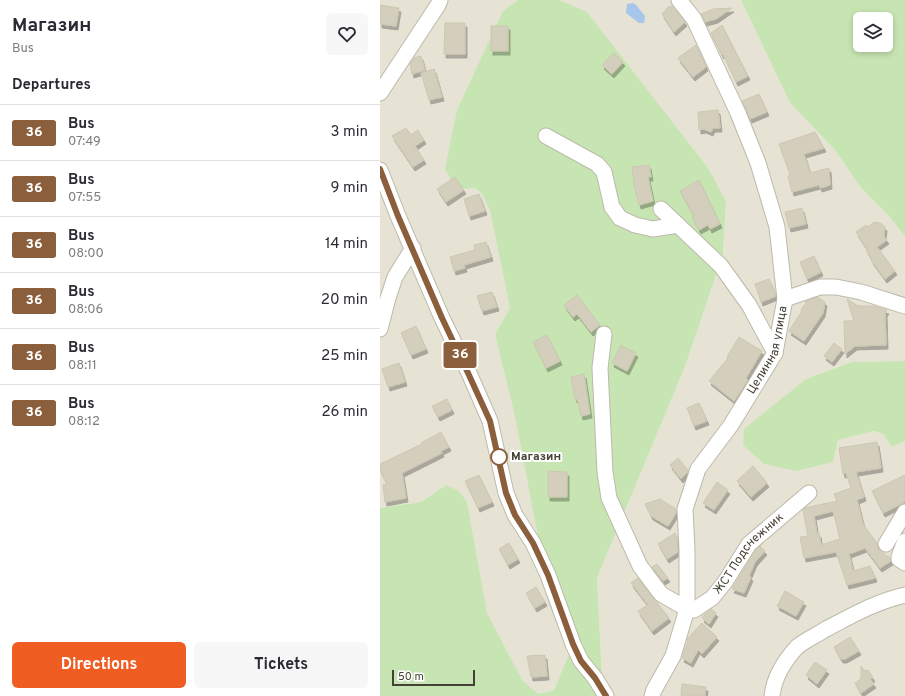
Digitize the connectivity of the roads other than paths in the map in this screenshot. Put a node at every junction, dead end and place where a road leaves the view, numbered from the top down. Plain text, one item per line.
1 (440, 0) edge
2 (679, 0) edge
3 (380, 93) edge
4 (546, 136) dead end
5 (380, 170) edge
6 (661, 209) dead end
7 (678, 225) junction
8 (412, 248) junction
9 (785, 299) junction
10 (905, 306) edge
11 (380, 329) edge
12 (604, 334) dead end
13 (775, 353) junction
14 (808, 493) dead end
15 (905, 512) edge
16 (905, 541) edge
17 (886, 544) dead end
18 (905, 563) edge
19 (905, 595) edge
20 (687, 609) junction
21 (606, 696) edge
22 (652, 696) edge
23 (772, 696) edge

1 - 3 street
2 - 9 street, Целинная улица
4 - 7 street
5 - 8 street
6 - 7 street
7 - 13 street
8 - 11 street
8 - 21 street
9 - 10 street
9 - 13 street, Целинная улица
12 - 20 street
13 - 20 street, Целинная улица
14 - 20 street, ЖСТ Подснежник
15 - 17 street
16 - 18 street
19 - 23 street
20 - 22 street, Целинная улица

